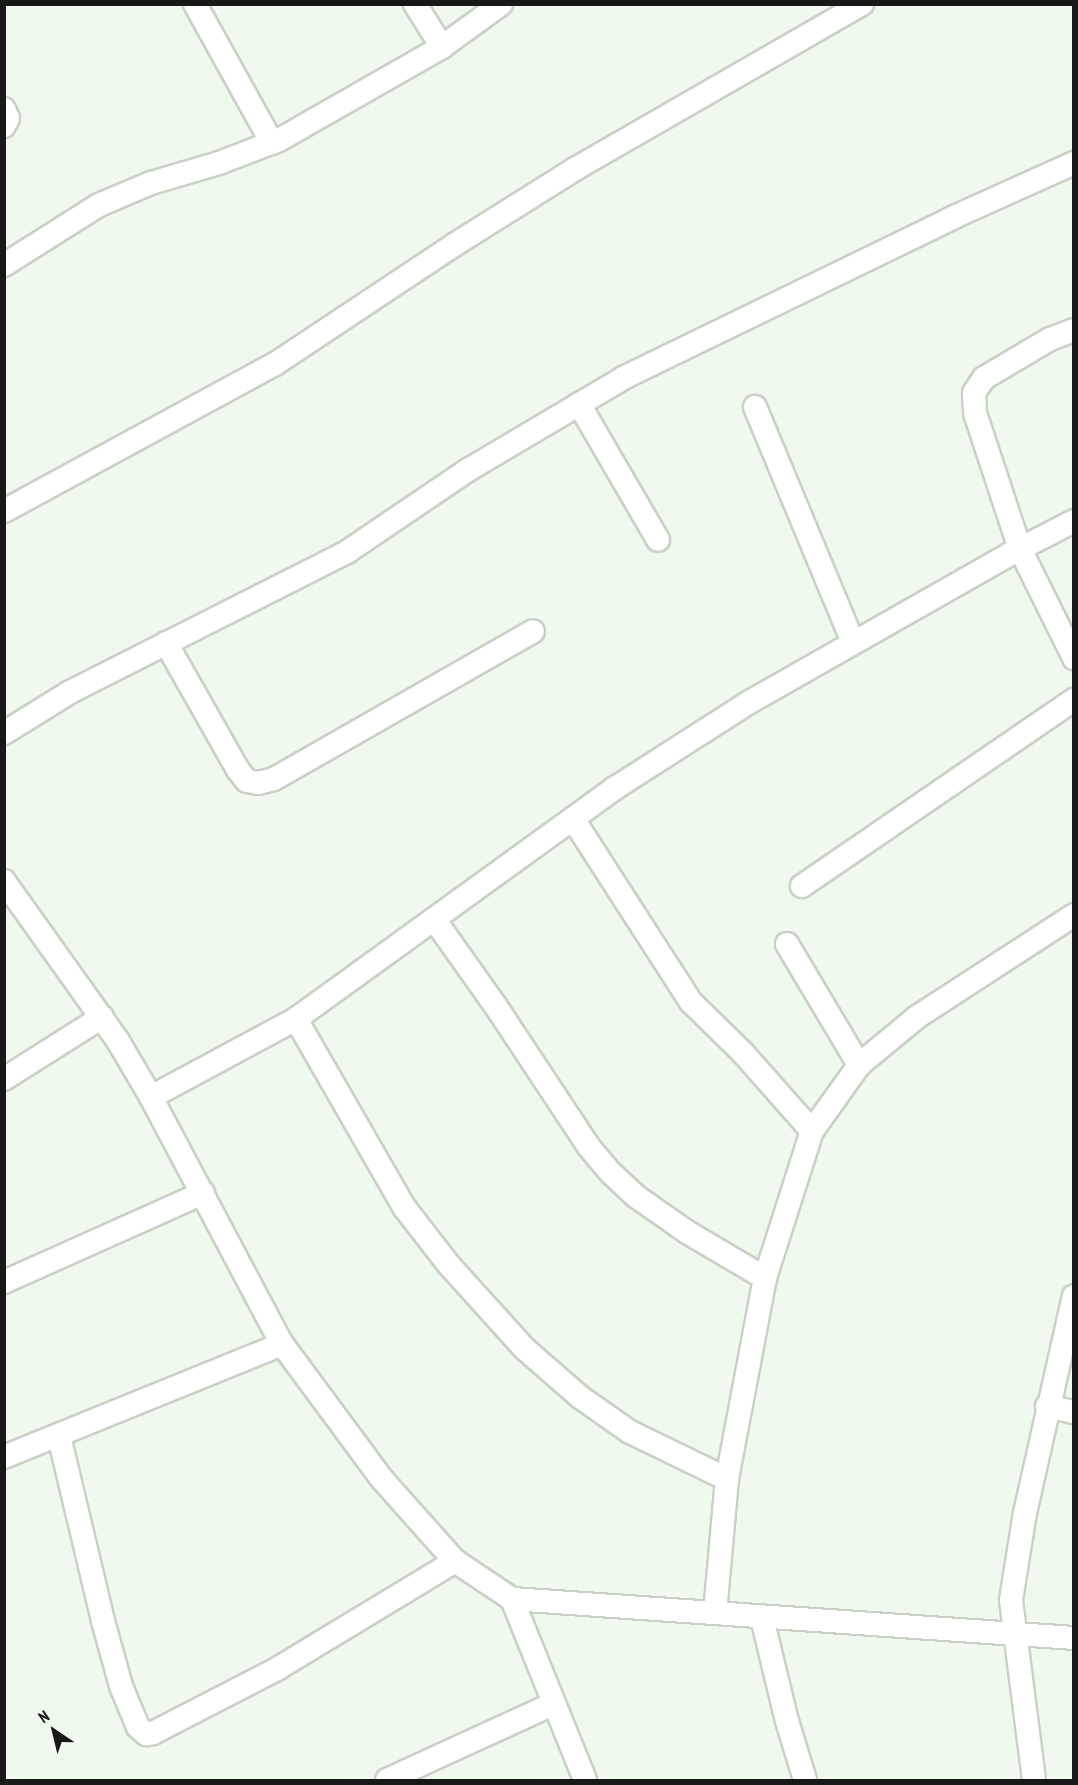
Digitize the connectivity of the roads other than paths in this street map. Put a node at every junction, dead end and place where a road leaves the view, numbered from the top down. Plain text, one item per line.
1 (195, 4) edge
2 (415, 4) edge
3 (501, 4) edge
4 (862, 4) edge
5 (442, 46) junction
6 (4, 109) edge
7 (4, 126) edge
8 (272, 143) junction
9 (1074, 163) edge
10 (4, 266) edge
11 (1074, 330) edge
12 (579, 404) junction
13 (755, 407) dead end
14 (4, 511) edge
15 (1074, 521) edge
16 (658, 540) dead end
17 (1020, 549) junction
18 (533, 631) dead end
19 (853, 642) junction
20 (166, 643) junction
21 (1074, 658) edge
22 (1074, 700) edge
23 (4, 733) edge
24 (573, 819) junction
25 (4, 881) edge
26 (802, 886) dead end
27 (1074, 915) edge
28 (434, 920) junction
29 (787, 944) dead end
30 (102, 1017) junction
31 (296, 1019) junction
32 (859, 1065) junction
33 (4, 1079) edge
34 (151, 1097) junction
35 (812, 1131) junction
36 (203, 1193) junction
37 (765, 1278) junction
38 (4, 1282) edge
39 (1074, 1296) edge
40 (282, 1344) junction
41 (1047, 1406) junction
42 (1074, 1412) edge
43 (58, 1436) junction
44 (4, 1457) edge
45 (727, 1479) junction
46 (455, 1561) junction
47 (512, 1599) junction
48 (715, 1613) junction
49 (762, 1618) junction
50 (1014, 1636) junction
51 (1074, 1638) edge
52 (553, 1704) junction
53 (387, 1780) edge
54 (585, 1780) edge
55 (805, 1780) edge
56 (1034, 1780) edge

1 - 8 street
2 - 5 street
3 - 5 street
4 - 14 street
5 - 8 street
6 - 7 street
8 - 10 street
9 - 12 street
11 - 17 street
12 - 16 street
12 - 20 street
13 - 19 street
15 - 17 street
17 - 19 street
17 - 21 street
18 - 20 street
19 - 24 street
20 - 23 street
22 - 26 street
24 - 28 street
24 - 35 street
25 - 30 street
27 - 32 street
28 - 31 street
28 - 37 street
29 - 32 street
30 - 33 street
30 - 34 street
31 - 34 street
31 - 45 street
32 - 35 street
34 - 36 street
35 - 37 street
36 - 38 street
36 - 40 street
37 - 45 street
39 - 41 street
40 - 43 street
40 - 46 street
41 - 42 street
41 - 50 street
43 - 44 street
43 - 46 street
45 - 48 street
46 - 47 street
47 - 48 street
47 - 52 street
48 - 49 street
49 - 50 street
49 - 55 street
50 - 51 street
50 - 56 street
52 - 53 street
52 - 54 street

